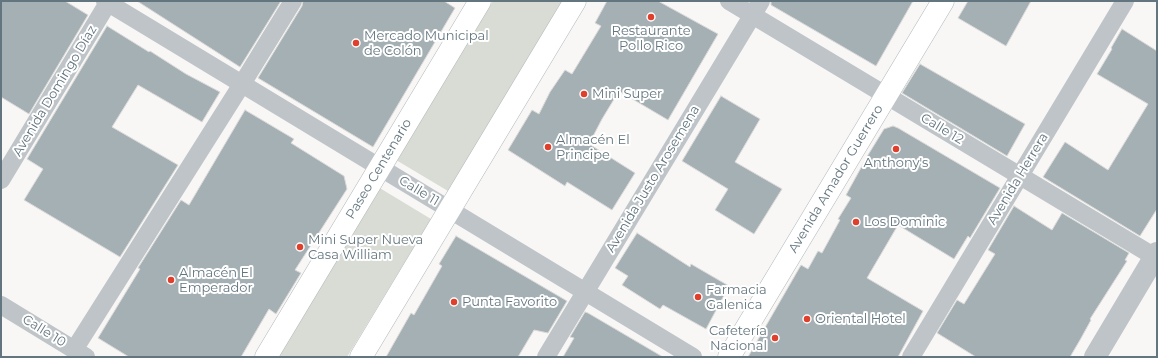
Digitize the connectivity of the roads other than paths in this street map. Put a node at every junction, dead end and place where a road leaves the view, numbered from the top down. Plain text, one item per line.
1 (293, 1) edge
2 (480, 1) edge
3 (575, 1) edge
4 (729, 1) edge
5 (943, 1) edge
6 (1125, 1) edge
7 (107, 2) edge
8 (756, 8) edge
9 (242, 84) junction
10 (886, 96) junction
11 (380, 168) junction
12 (1021, 176) junction
13 (1, 180) edge
14 (450, 210) junction
15 (1156, 255) edge
16 (585, 292) junction
17 (1, 305) edge
18 (80, 353) edge
19 (266, 357) edge
20 (361, 357) edge
21 (546, 357) edge
22 (693, 357) edge
23 (729, 357) edge
24 (911, 357) edge
25 (1095, 357) edge

1 - 9 street
2 - 11 main road, Paseo Centenario
3 - 14 main road
4 - 8 street, Calle 12
5 - 10 main road, Avenida Amador Guerrero
6 - 12 street, Avenida Herrera
7 - 9 street, Calle 11
7 - 13 street, Avenida Domingo Díaz
8 - 10 street, Calle 12
8 - 16 street, Avenida Justo Arosemena
9 - 11 street, Calle 11
9 - 18 street
10 - 12 street, Calle 12
10 - 23 main road, Avenida Amador Guerrero
11 - 14 street, Calle 11
11 - 19 main road, Paseo Centenario
12 - 15 street, Calle 12
12 - 24 street, Avenida Herrera
14 - 16 street, Calle 11
14 - 20 main road
15 - 25 street
16 - 21 street, Avenida Justo Arosemena
16 - 22 street, Calle 11
17 - 18 street, Calle 10

